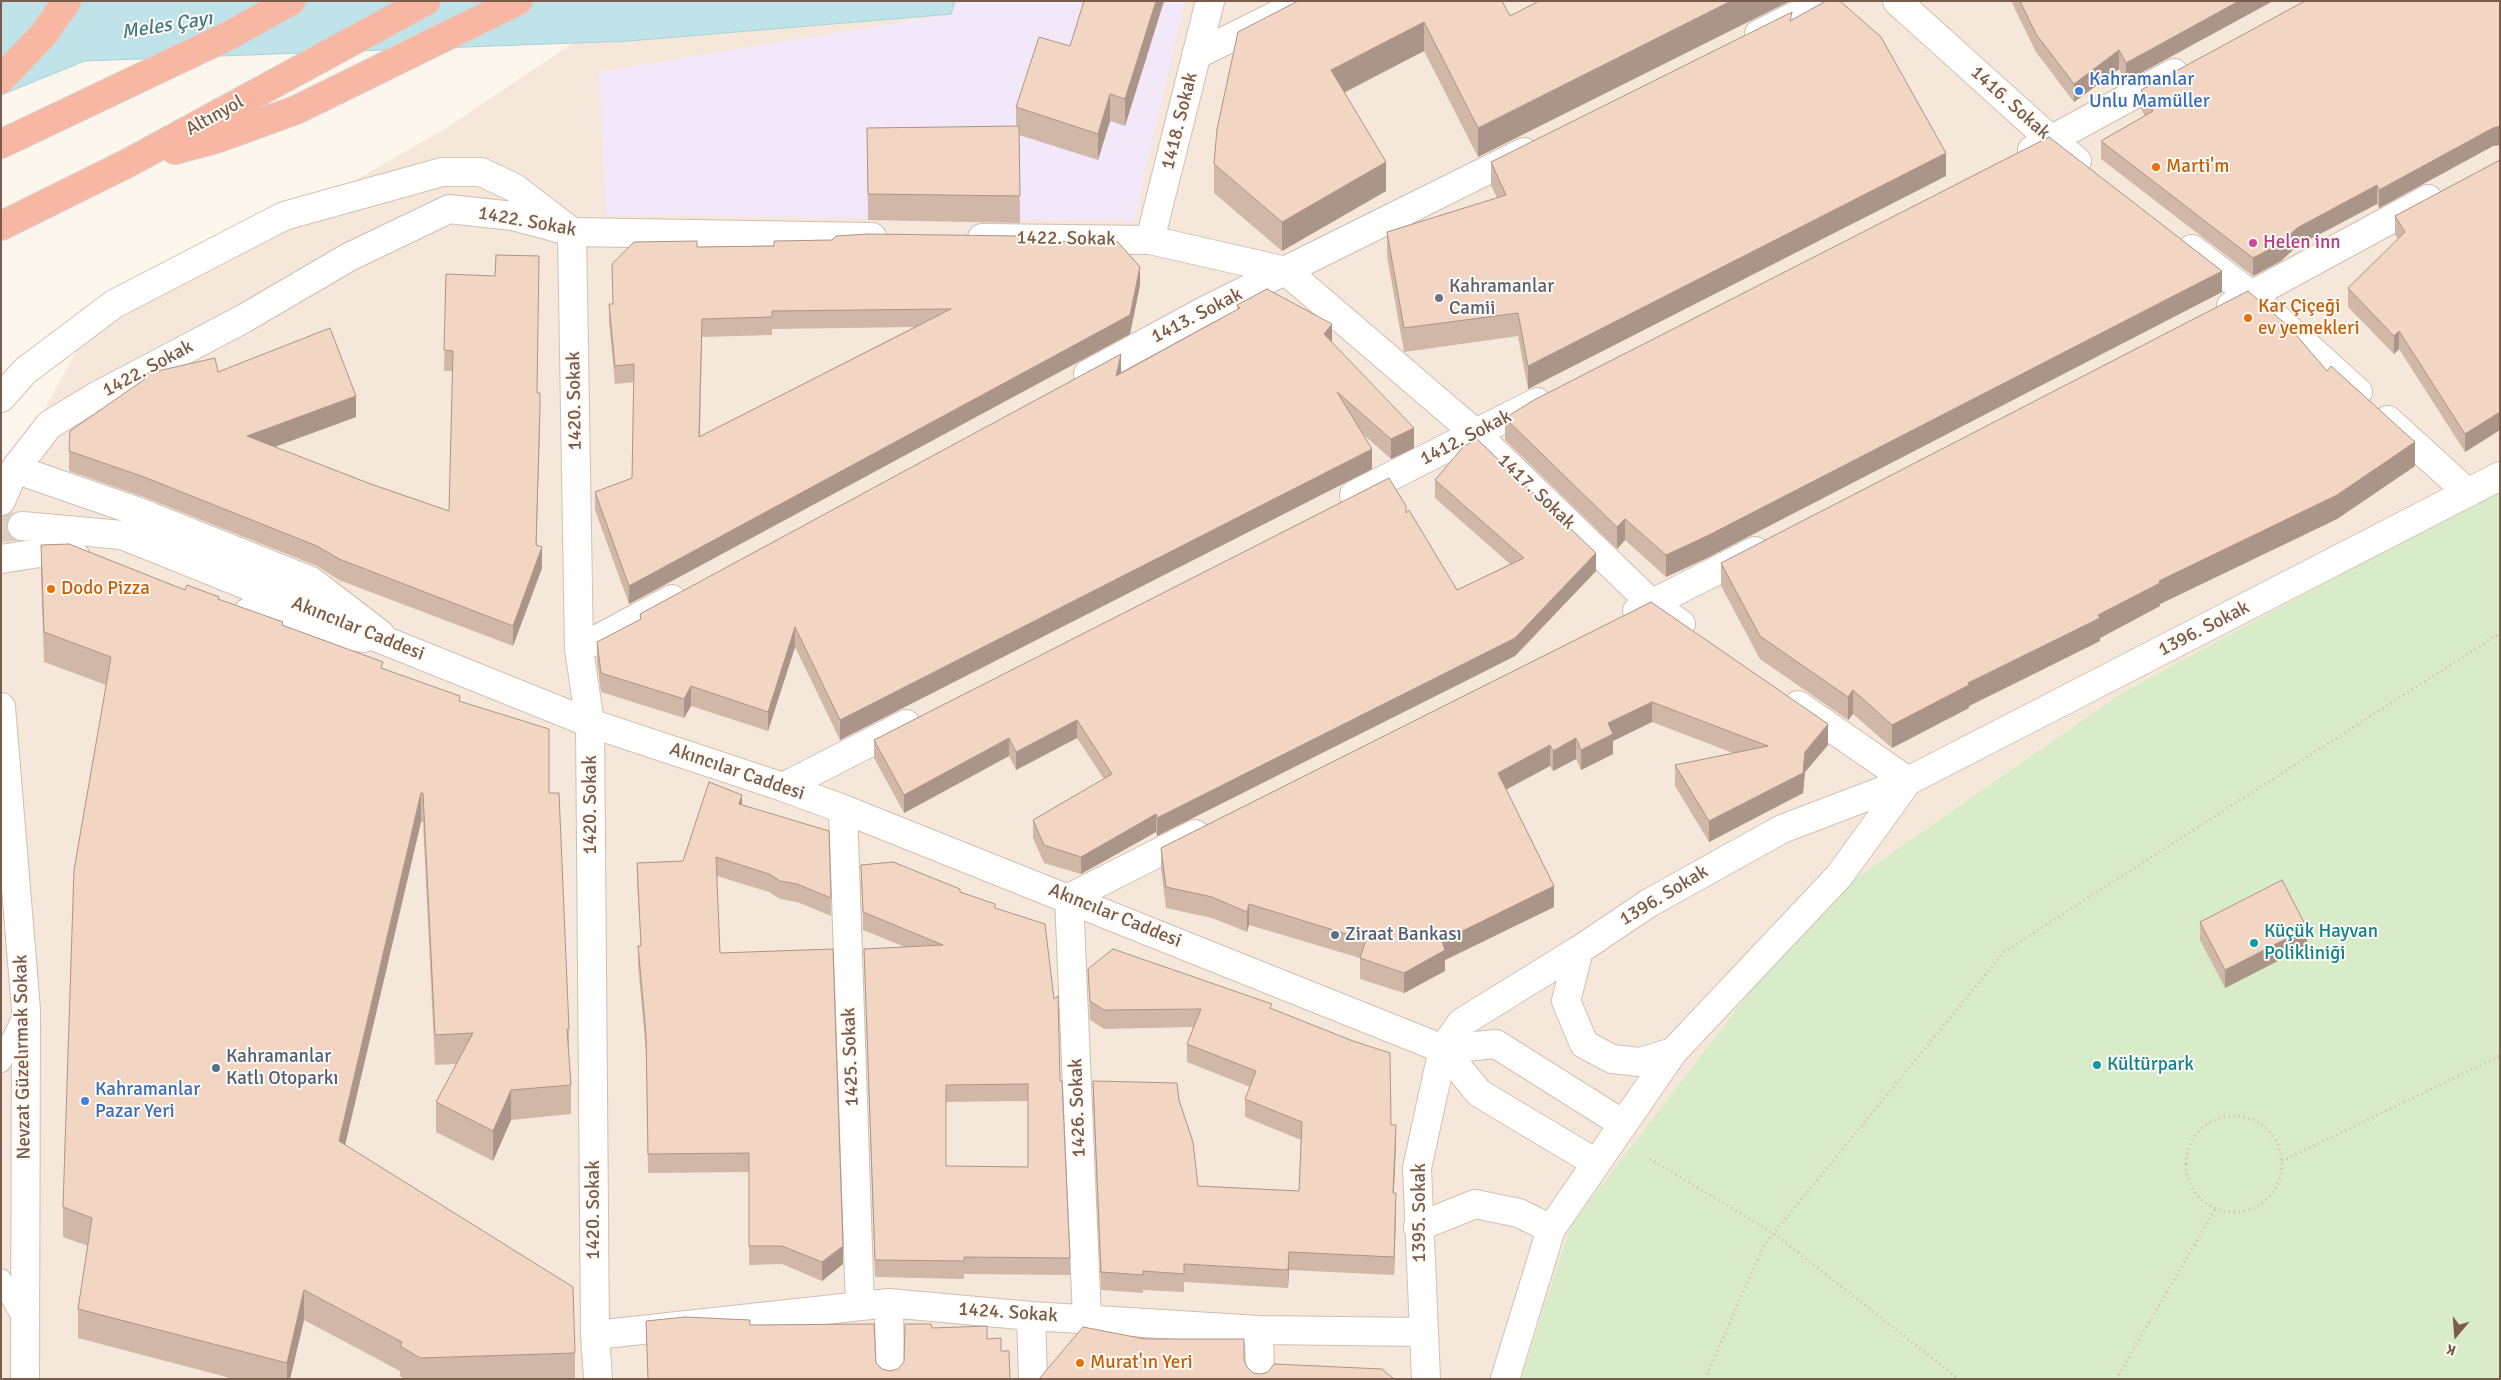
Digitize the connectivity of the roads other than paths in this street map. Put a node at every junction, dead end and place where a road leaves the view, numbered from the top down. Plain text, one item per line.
1 (67, 1) edge
2 (291, 1) edge
3 (426, 1) edge
4 (518, 1) edge
5 (1210, 1) edge
6 (1305, 1) edge
7 (1825, 1) edge
8 (1897, 1) edge
9 (1737, 45) edge
10 (1196, 55) junction
11 (2196, 62) edge
12 (1, 79) edge
13 (2050, 140) junction
14 (1542, 143) edge
15 (1, 144) edge
16 (2006, 163) edge
17 (128, 164) junction
18 (2097, 176) edge
19 (2448, 188) edge
20 (1, 226) edge
21 (572, 232) junction
22 (2174, 236) edge
23 (901, 237) edge
24 (961, 238) edge
25 (1150, 240) junction
26 (1286, 271) junction
27 (2251, 295) junction
28 (2207, 318) edge
29 (1067, 385) edge
30 (1564, 388) edge
31 (1, 398) edge
32 (1475, 434) junction
33 (15, 469) junction
34 (2500, 476) edge
35 (2468, 493) junction
36 (1, 501) edge
37 (1333, 506) edge
38 (22, 526) tunnel mouth
39 (1775, 540) edge
40 (1, 559) edge
41 (97, 560) edge
42 (692, 588) edge
43 (1652, 604) junction
44 (226, 605) edge
45 (1617, 622) edge
46 (1700, 637) edge
47 (389, 641) junction
48 (579, 649) junction
49 (1780, 692) edge
50 (1, 707) edge
51 (925, 714) edge
52 (590, 723) junction
53 (1908, 781) junction
54 (783, 787) junction
55 (843, 809) junction
56 (1219, 822) edge
57 (1069, 898) junction
58 (1579, 950) junction
59 (26, 1010) junction
60 (1443, 1049) junction
61 (1673, 1052) junction
62 (1, 1062) edge
63 (1623, 1124) junction
64 (1596, 1163) junction
65 (1418, 1227) junction
66 (1551, 1229) junction
67 (1, 1279) edge
68 (889, 1303) junction
69 (860, 1306) junction
70 (1031, 1316) junction
71 (1087, 1318) junction
72 (25, 1322) junction
73 (1259, 1330) junction
74 (1422, 1332) junction
75 (595, 1335) junction
76 (24, 1379) edge
77 (598, 1379) edge
78 (890, 1379) edge
79 (1033, 1379) edge
80 (1260, 1379) edge
81 (1426, 1379) edge
82 (1505, 1379) edge

1 - 12 highway
2 - 15 highway
3 - 17 highway, Altınyol
4 - 17 highway
5 - 10 street, 1418. Sokak
6 - 10 street
7 - 9 street
8 - 13 street, 1416. Sokak
10 - 25 street, 1418. Sokak
11 - 13 street
13 - 16 street
13 - 18 street, 1416. Sokak
14 - 26 street, 1413. Sokak
17 - 20 highway, Altınyol
19 - 27 street
21 - 23 street, 1422. Sokak
21 - 31 street
21 - 33 street, 1422. Sokak
21 - 48 street, 1420. Sokak
22 - 27 street
24 - 25 street, 1422. Sokak
25 - 26 street, 1417. Sokak
26 - 29 street, 1413. Sokak
26 - 32 street, 1417. Sokak
27 - 28 street
27 - 35 street
30 - 32 street, 1412. Sokak
32 - 37 street, 1412. Sokak
32 - 43 street, 1417. Sokak
33 - 36 street, 1422. Sokak
33 - 47 street
34 - 35 street, 1396. Sokak
35 - 53 street, 1396. Sokak
38 - 47 street, Akıncılar Caddesi
39 - 43 street
40 - 41 street
42 - 48 street
43 - 45 street
43 - 46 street, 1417. Sokak
44 - 47 street
47 - 52 street, Akıncılar Caddesi
48 - 52 street, 1420. Sokak
49 - 53 street
50 - 59 street, Nevzat Güzelırmak Sokak
51 - 54 street
52 - 54 street, Akıncılar Caddesi
52 - 75 street, 1420. Sokak
53 - 58 street, 1396. Sokak
53 - 61 street, 1396. Sokak
54 - 55 street, Akıncılar Caddesi
55 - 57 street, Akıncılar Caddesi
55 - 69 street, 1425. Sokak
56 - 57 street
57 - 60 street, Akıncılar Caddesi
57 - 71 street, 1426. Sokak
58 - 60 street, 1396. Sokak
58 - 61 street
59 - 62 lane
59 - 72 street, Nevzat Güzelırmak Sokak
60 - 63 street
60 - 64 street
60 - 65 street, 1395. Sokak
61 - 63 street, 1396. Sokak
63 - 64 street
64 - 66 street
65 - 66 street
65 - 74 street, 1395. Sokak
66 - 82 street
67 - 72 lane
68 - 69 street, 1424. Sokak
68 - 70 street, 1424. Sokak
68 - 78 street
69 - 75 street, 1424. Sokak
70 - 71 street, 1424. Sokak
70 - 79 street
71 - 73 street, 1424. Sokak
72 - 76 street, Nevzat Güzelırmak Sokak
73 - 74 street, 1424. Sokak
73 - 80 street
74 - 81 street, 1395. Sokak
75 - 77 street, 1420. Sokak

